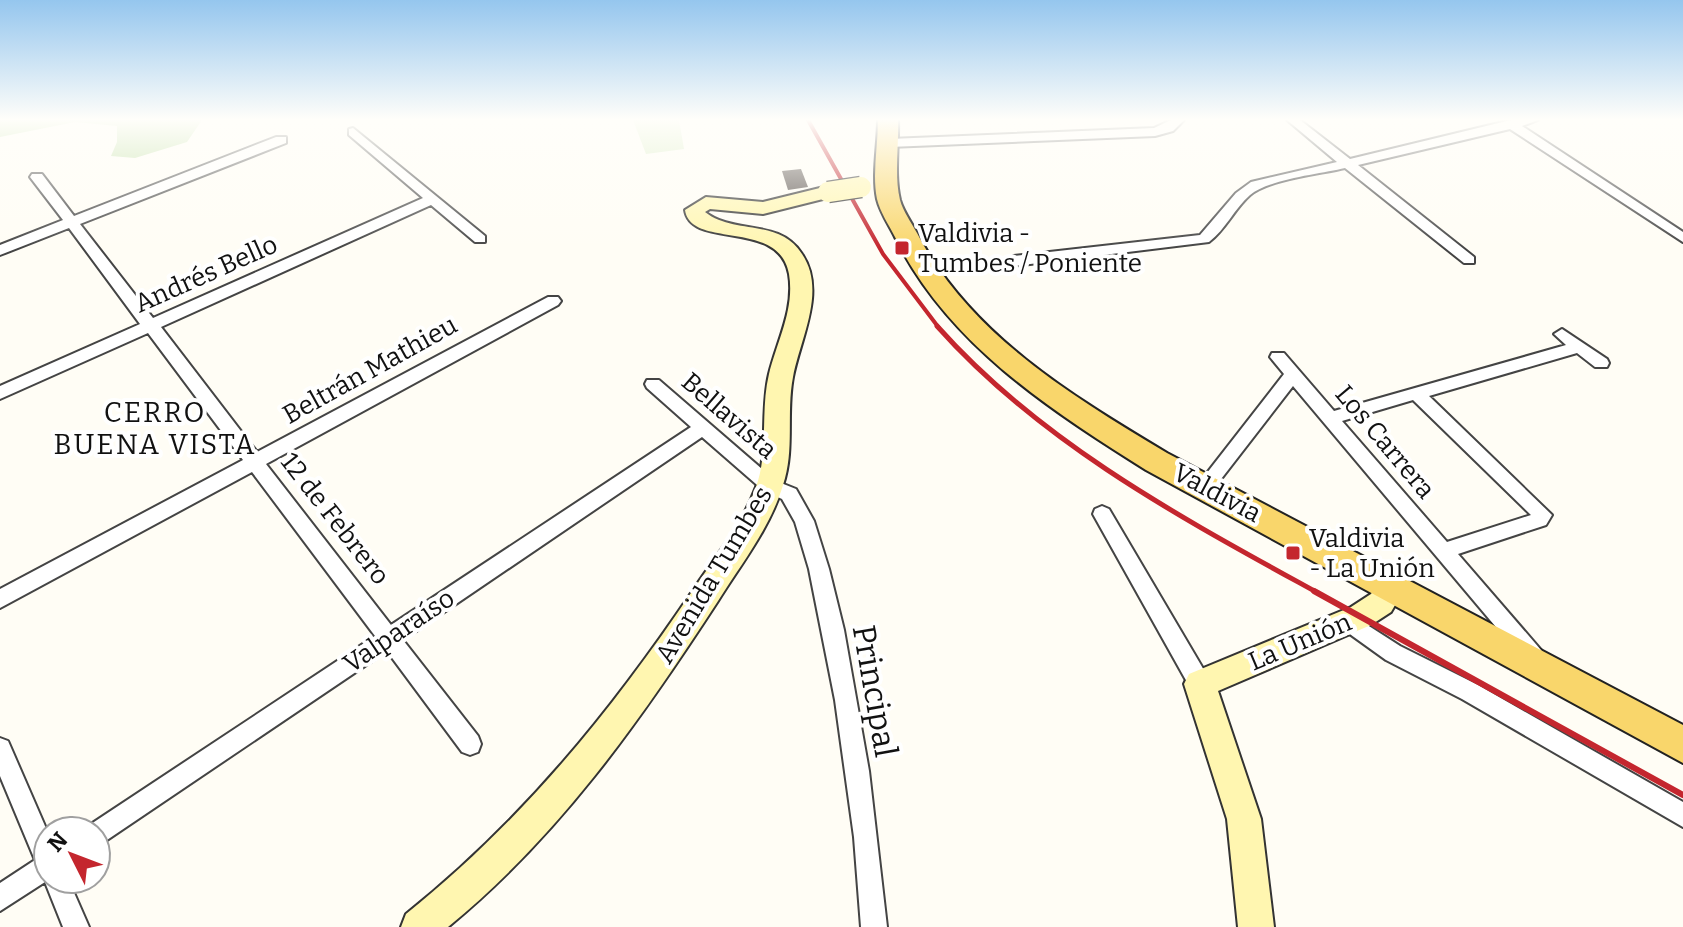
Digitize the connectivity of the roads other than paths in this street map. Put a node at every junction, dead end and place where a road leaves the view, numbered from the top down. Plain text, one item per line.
1 (221, 163) edge
2 (390, 163) edge
3 (882, 163) edge
4 (1342, 163) edge
5 (1349, 163) edge
6 (1570, 163) edge
7 (37, 177) dead end
8 (875, 185) junction
9 (433, 199) junction
10 (71, 222) junction
11 (1680, 236) edge
12 (480, 239) dead end
13 (0, 250) edge
14 (1469, 260) dead end
15 (1014, 261) dead end
16 (553, 301) dead end
17 (151, 326) junction
18 (1562, 334) dead end
19 (1580, 347) junction
20 (1278, 357) dead end
21 (1601, 363) dead end
22 (1293, 374) junction
23 (653, 384) dead end
24 (0, 393) edge
25 (1416, 393) junction
26 (1330, 418) junction
27 (703, 428) junction
28 (255, 462) junction
29 (770, 486) junction
30 (1205, 487) junction
31 (1102, 514) dead end
32 (1444, 551) junction
33 (1391, 588) junction
34 (0, 599) edge
35 (1347, 621) junction
36 (390, 637) junction
37 (1546, 671) junction
38 (1200, 684) junction
39 (470, 744) dead end
40 (1683, 745) edge
41 (0, 749) edge
42 (1683, 815) edge
43 (112, 823) edge
44 (32, 826) edge
45 (32, 875) edge
46 (63, 895) edge
47 (0, 898) edge
48 (76, 927) edge
49 (419, 927) edge
50 (874, 927) edge
51 (1256, 927) edge

1 - 10 street
2 - 9 street
3 - 8 main road, Valdivia
4 - 15 street
5 - 14 street
6 - 11 street
7 - 10 street, 12 de Febrero
8 - 29 main road, Avenida Tumbes, bridge
8 - 30 main road, Valdivia
9 - 12 street
9 - 17 street, Andrés Bello
10 - 13 street
10 - 17 street, 12 de Febrero
16 - 28 street, Beltrán Mathieu
17 - 24 street, Andrés Bello
17 - 28 street, 12 de Febrero
18 - 19 street
19 - 21 street
19 - 25 street
20 - 22 street, Los Carrera
22 - 26 street, Los Carrera
22 - 30 street
23 - 27 street, Bellavista
25 - 26 street
25 - 32 street
26 - 32 street, Los Carrera
27 - 29 street, Bellavista
27 - 36 street, Valparaíso
28 - 34 street, Beltrán Mathieu
28 - 36 street, 12 de Febrero
29 - 49 main road, Avenida Tumbes
29 - 50 street, Principal
30 - 33 main road, Valdivia
31 - 38 street
32 - 37 street, Los Carrera
33 - 35 main road, La Unión
33 - 37 main road, Valdivia
35 - 38 main road, La Unión
35 - 42 street
36 - 39 street, 12 de Febrero
36 - 43 street, Valparaíso
37 - 40 main road, Valdivia
38 - 51 main road
41 - 44 street
45 - 47 street
46 - 48 street

